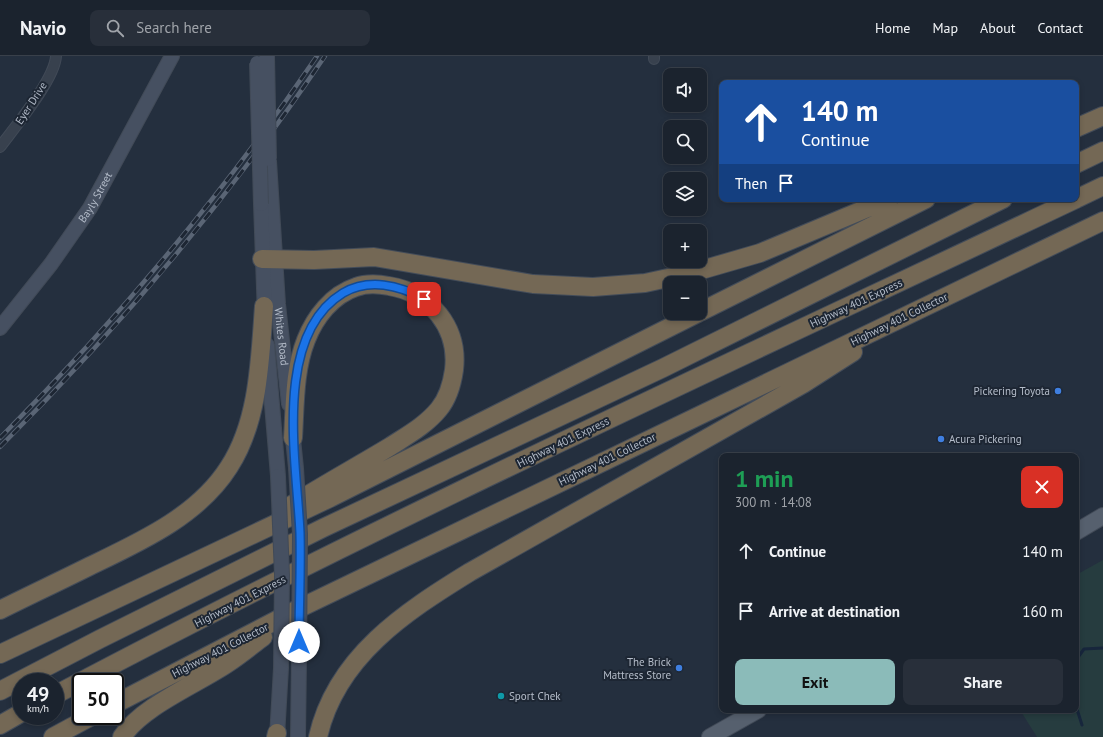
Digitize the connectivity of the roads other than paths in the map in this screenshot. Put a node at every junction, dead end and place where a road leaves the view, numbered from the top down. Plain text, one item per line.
1 (56, 56) edge
2 (172, 56) edge
3 (260, 58) edge
4 (1103, 116) edge
5 (1079, 126) edge
6 (0, 147) edge
7 (1103, 151) edge
8 (1079, 163) edge
9 (1103, 186) edge
10 (1079, 198) edge
11 (882, 202) edge
12 (920, 202) edge
13 (997, 202) edge
14 (1070, 202) edge
15 (1103, 221) edge
16 (268, 260) junction
17 (264, 306) junction
18 (924, 307) junction
19 (707, 309) edge
20 (685, 320) edge
21 (0, 328) edge
22 (293, 438) junction
23 (1103, 516) edge
24 (1079, 530) edge
25 (248, 537) junction
26 (300, 608) junction
27 (0, 610) edge
28 (100, 639) junction
29 (0, 654) edge
30 (0, 683) edge
31 (0, 691) edge
32 (64, 691) edge
33 (124, 699) edge
34 (753, 713) edge
35 (12, 719) edge
36 (0, 725) edge
37 (75, 725) edge
38 (277, 736) edge
39 (53, 737) edge
40 (122, 737) edge
41 (298, 737) edge
42 (318, 737) edge
43 (710, 737) edge

1 - 6 street, Eyer Drive
2 - 21 main road, Bayly Street
3 - 16 main road, Whites Road, bridge
4 - 5 highway
7 - 8 highway
9 - 10 highway, Highway 401 Express
11 - 16 highway
12 - 19 highway
13 - 28 highway
14 - 32 highway, Highway 401 Express
15 - 18 highway, Highway 401 Collector
16 - 17 main road, Whites Road
16 - 22 main road, Whites Road
17 - 27 highway
17 - 38 main road, Whites Road, bridge
18 - 26 highway, Highway 401 Collector
18 - 42 highway
20 - 25 highway
22 - 25 highway
22 - 41 main road, Whites Road, bridge
23 - 24 main road
25 - 29 highway
26 - 33 highway, Highway 401 Collector
26 - 40 highway
28 - 30 highway
28 - 31 highway
34 - 43 main road
35 - 36 highway
37 - 39 highway

